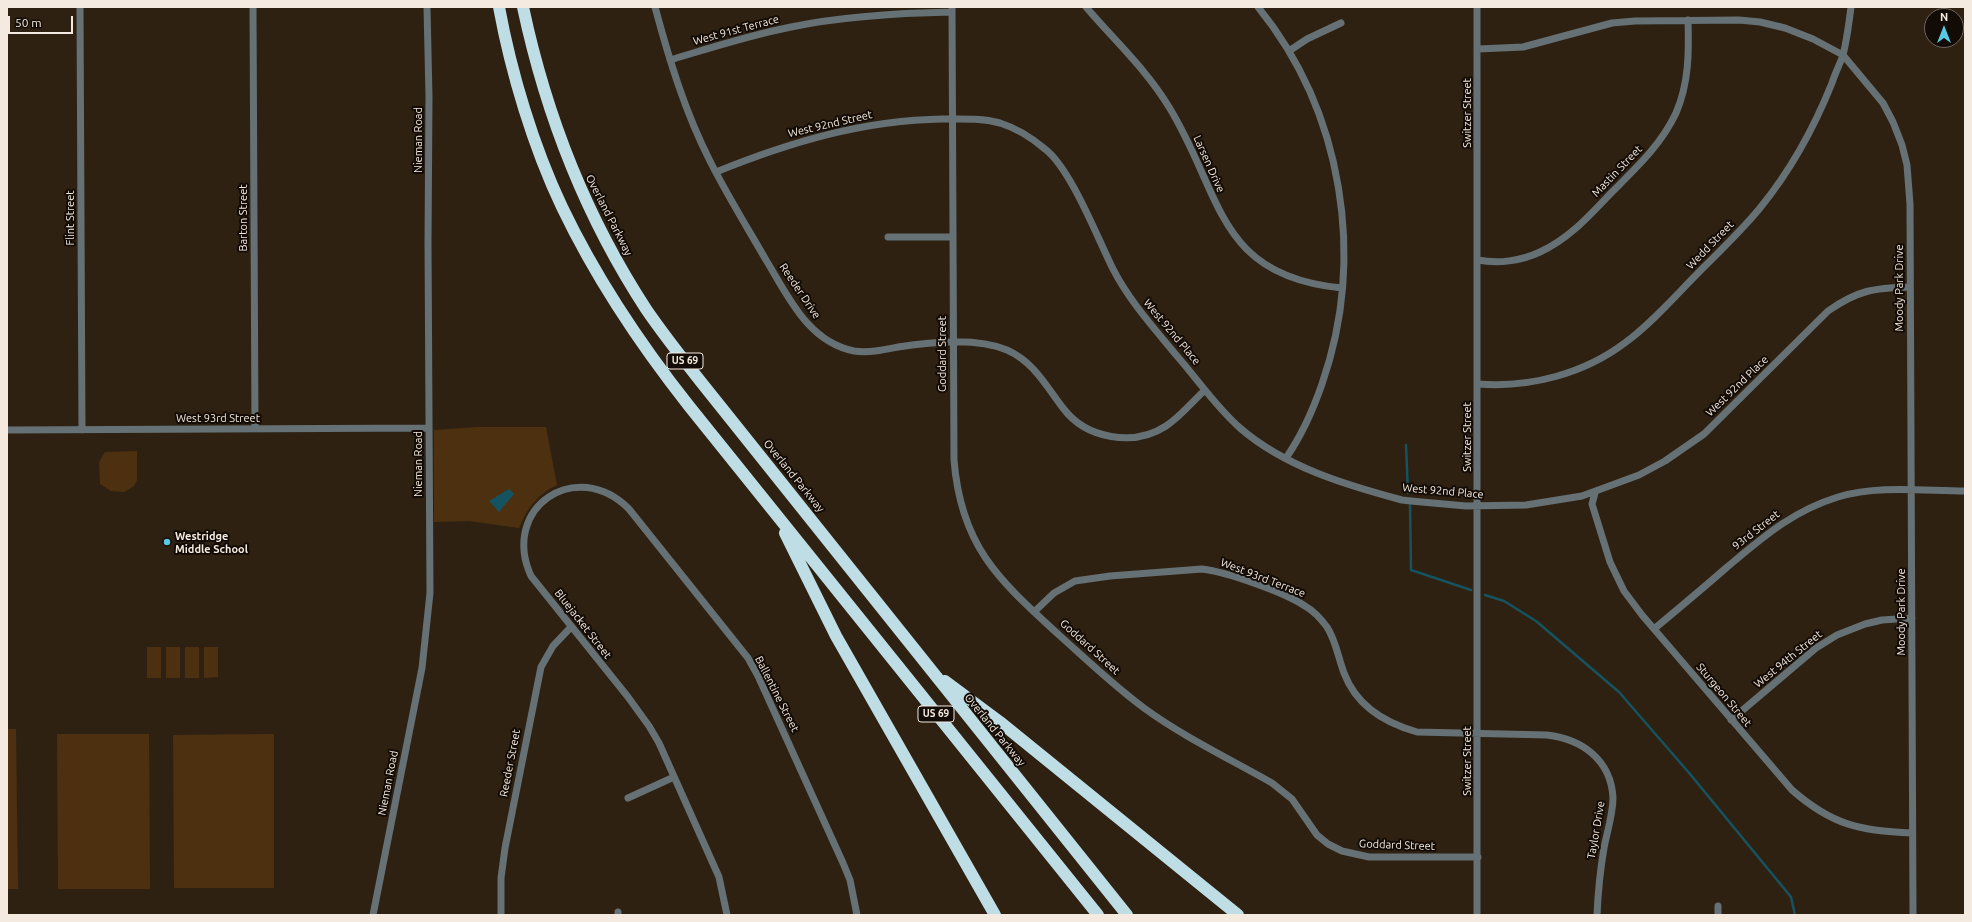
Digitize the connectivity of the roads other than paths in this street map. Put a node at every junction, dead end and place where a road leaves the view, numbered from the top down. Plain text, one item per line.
1 (80, 7) edge
2 (253, 7) edge
3 (427, 7) edge
4 (499, 7) edge
5 (523, 7) edge
6 (655, 7) edge
7 (1086, 7) edge
8 (1258, 7) edge
9 (1477, 7) edge
10 (1851, 7) edge
11 (952, 9) edge
12 (1688, 20) junction
13 (1341, 23) dead end
14 (1478, 49) junction
15 (1289, 51) junction
16 (1842, 55) junction
17 (670, 60) junction
18 (953, 119) junction
19 (716, 172) junction
20 (888, 237) dead end
21 (952, 237) junction
22 (1478, 260) junction
23 (1910, 287) junction
24 (1342, 288) junction
25 (953, 343) junction
26 (1478, 384) junction
27 (1205, 390) junction
28 (429, 428) junction
29 (255, 429) junction
30 (7, 430) edge
31 (82, 430) junction
32 (1286, 458) junction
33 (566, 489) joint
34 (1911, 491) junction
35 (1965, 491) edge
36 (1595, 493) junction
37 (1478, 506) junction
38 (775, 513) junction
39 (1034, 612) junction
40 (1912, 618) junction
41 (571, 627) junction
42 (1654, 629) junction
43 (930, 669) junction
44 (1731, 720) junction
45 (1478, 733) junction
46 (674, 776) junction
47 (628, 798) dead end
48 (1912, 833) junction
49 (1478, 857) junction
50 (1718, 906) dead end
51 (1234, 914) edge
52 (373, 915) edge
53 (501, 915) edge
54 (727, 915) edge
55 (857, 915) edge
56 (995, 915) edge
57 (1098, 915) edge
58 (1127, 915) edge
59 (1477, 915) edge
60 (1597, 915) edge
61 (1718, 915) edge
62 (1913, 915) edge

1 - 31 street, Flint Street
2 - 29 street, Barton Street
3 - 28 street, Nieman Road
4 - 38 highway, US 69
5 - 43 highway, Overland Parkway / US 69
6 - 17 street, Reeder Drive
7 - 24 street, Larsen Drive
8 - 15 street
9 - 14 street, Switzer Street
10 - 16 street, Wedd Street
11 - 17 street, West 91st Terrace
11 - 18 street, Goddard Street
12 - 14 street, Moody Park Drive
12 - 16 street, Moody Park Drive
12 - 22 street, Mastin Street
13 - 15 street
14 - 22 street, Switzer Street
15 - 24 street
16 - 23 street, Moody Park Drive
16 - 26 street, Wedd Street
17 - 19 street, Reeder Drive
18 - 19 street, West 92nd Street
18 - 21 street, Goddard Street
18 - 27 street, West 92nd Place
19 - 25 street, Reeder Drive
20 - 21 street
21 - 25 street, Goddard Street
22 - 26 street, Switzer Street
23 - 34 street, Moody Park Drive
23 - 36 street, West 92nd Place
24 - 32 street
25 - 27 street, Reeder Drive
25 - 39 street, Goddard Street
26 - 37 street, Switzer Street
27 - 32 street, West 92nd Place
28 - 29 street, West 93rd Street
28 - 52 street, Nieman Road
29 - 31 street, West 93rd Street
30 - 31 street, West 93rd Street
32 - 37 street, West 92nd Place
33 - 41 street, Bluejacket Street
33 - 55 street, Ballentine Street
34 - 35 street, 93rd Street
34 - 40 street, Moody Park Drive
34 - 42 street, 93rd Street
36 - 37 street, West 92nd Place
36 - 42 street, Sturgeon Street
37 - 45 street, Switzer Street
38 - 56 highway
38 - 57 highway, US 69
39 - 45 street, West 93rd Terrace
39 - 49 street, Goddard Street
40 - 44 street, West 94th Street
40 - 48 street, Moody Park Drive
41 - 46 street, Bluejacket Street
41 - 53 street, Reeder Street
42 - 44 street, Sturgeon Street
43 - 51 highway
43 - 58 highway, Overland Parkway / US 69
44 - 48 street, Sturgeon Street
45 - 49 street, Switzer Street
45 - 60 street, Taylor Drive
46 - 47 street
46 - 54 street, Bluejacket Street
48 - 62 street, Moody Park Drive
49 - 59 street, Switzer Street
50 - 61 street

